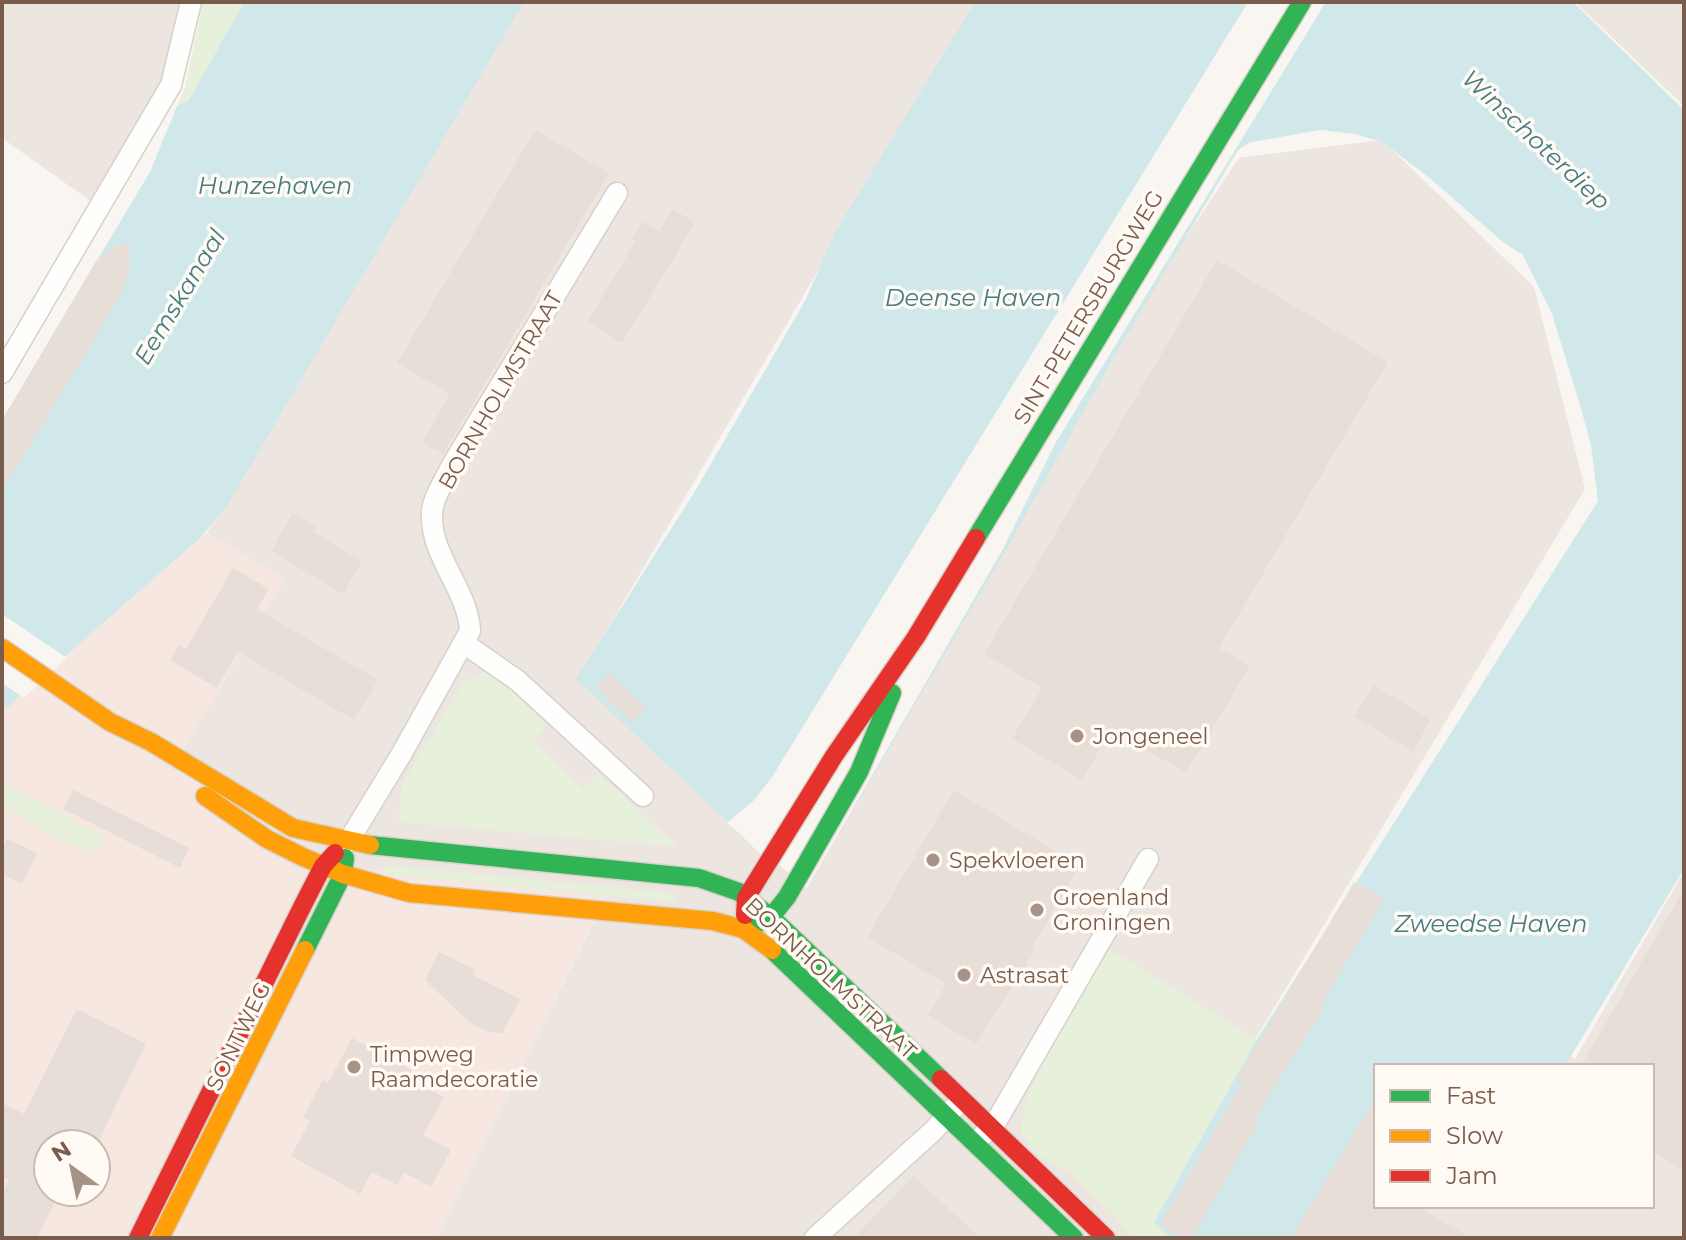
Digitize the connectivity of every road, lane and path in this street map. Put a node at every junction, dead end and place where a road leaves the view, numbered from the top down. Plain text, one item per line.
1 (191, 2) edge
2 (1302, 2) edge
3 (617, 193) dead end
4 (2, 373) edge
5 (916, 637) junction
6 (465, 644) junction
7 (2, 648) edge
8 (110, 722) junction
9 (643, 796) dead end
10 (348, 842) junction
11 (1148, 859) dead end
12 (323, 866) junction
13 (343, 874) junction
14 (746, 898) junction
15 (771, 917) junction
16 (743, 929) junction
17 (961, 1100) junction
18 (947, 1117) junction
19 (990, 1127) junction
20 (975, 1144) junction
21 (138, 1238) edge
22 (160, 1238) edge
23 (815, 1238) edge
24 (1074, 1238) edge
25 (1106, 1238) edge

1 - 4 street
2 - 5 street, SINT-PETERSBURGWEG
3 - 6 street, BORNHOLMSTRAAT
5 - 14 street, SINT-PETERSBURGWEG
5 - 15 street, SINT-PETERSBURGWEG
6 - 9 street
6 - 10 street, SONTWEG
7 - 8 street
8 - 10 street, BORNHOLMSTRAAT
8 - 12 street, BORNHOLMSTRAAT
10 - 12 street, SONTWEG
10 - 13 street, SONTWEG
10 - 14 street, BORNHOLMSTRAAT
11 - 19 street
12 - 13 street, BORNHOLMSTRAAT
12 - 21 street, SONTWEG
13 - 16 street, BORNHOLMSTRAAT
13 - 22 street, SONTWEG
14 - 15 street, BORNHOLMSTRAAT
14 - 16 street, SINT-PETERSBURGWEG
15 - 16 street
15 - 17 street, BORNHOLMSTRAAT
16 - 18 street, BORNHOLMSTRAAT
17 - 18 street
17 - 19 street, BORNHOLMSTRAAT
18 - 20 street, BORNHOLMSTRAAT
18 - 23 street
19 - 20 street
19 - 25 street, BORNHOLMSTRAAT
20 - 24 street, BORNHOLMSTRAAT

